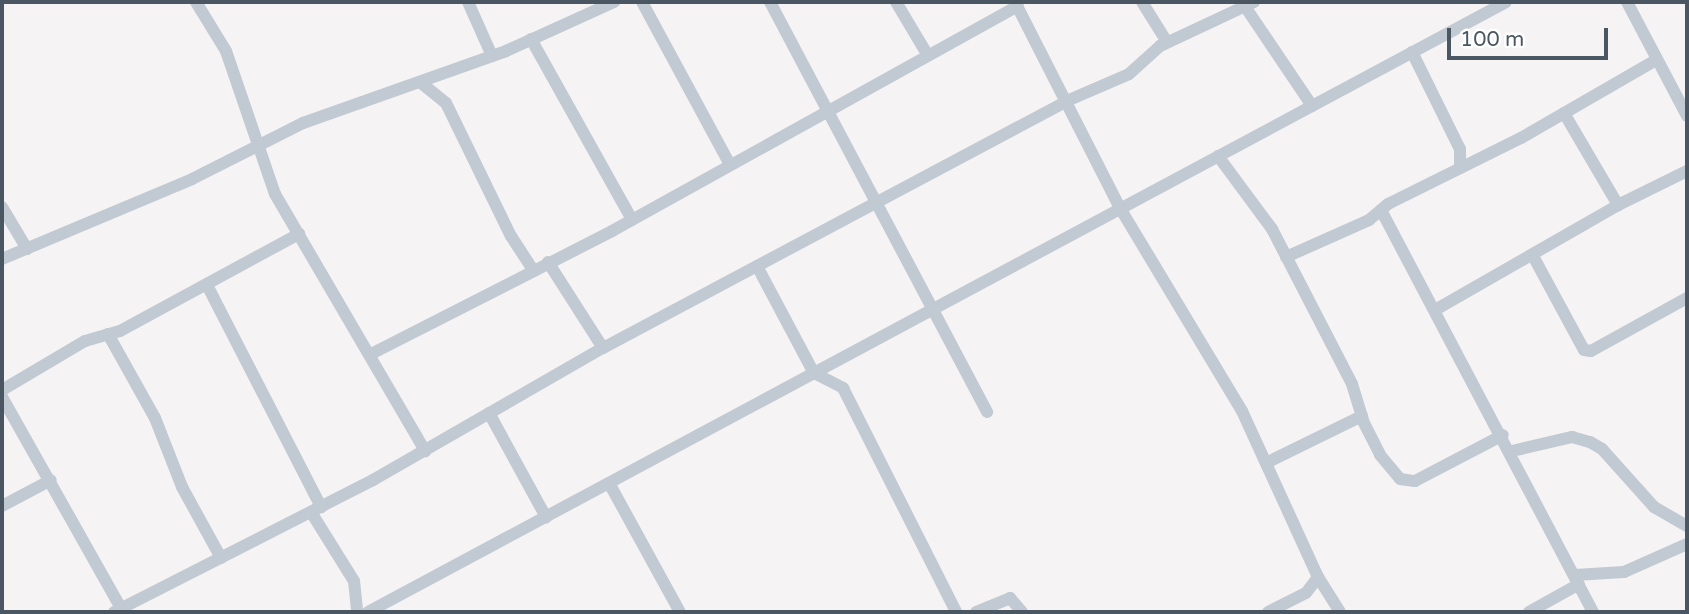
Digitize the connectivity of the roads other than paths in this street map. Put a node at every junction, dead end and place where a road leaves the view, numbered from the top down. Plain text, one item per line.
1 (196, 2) edge
2 (468, 2) edge
3 (614, 2) edge
4 (642, 2) edge
5 (770, 2) edge
6 (896, 2) edge
7 (1142, 2) edge
8 (1504, 2) edge
9 (1627, 2) edge
10 (1249, 3) edge
11 (1016, 4) edge
12 (531, 38) junction
13 (1167, 43) junction
14 (1412, 52) junction
15 (927, 54) junction
16 (492, 56) junction
17 (1656, 60) junction
18 (442, 75) junction
19 (420, 82) junction
20 (438, 93) junction
21 (1682, 97) edge
22 (1069, 100) junction
23 (1308, 102) junction
24 (827, 111) junction
25 (1564, 113) junction
26 (1687, 116) edge
27 (256, 146) junction
28 (1460, 149) junction
29 (1218, 156) junction
30 (1478, 159) junction
31 (729, 163) junction
32 (1460, 168) junction
33 (1687, 171) edge
34 (874, 205) junction
35 (1618, 205) junction
36 (2, 207) edge
37 (1121, 208) junction
38 (1381, 210) junction
39 (632, 220) junction
40 (299, 234) junction
41 (27, 248) junction
42 (1532, 256) junction
43 (1286, 257) junction
44 (2, 259) edge
45 (548, 262) junction
46 (757, 266) junction
47 (533, 270) junction
48 (207, 285) junction
49 (1687, 298) edge
50 (933, 310) junction
51 (1435, 310) junction
52 (108, 334) junction
53 (603, 348) junction
54 (371, 354) junction
55 (814, 373) junction
56 (2, 390) edge
57 (2, 397) edge
58 (987, 412) dead end
59 (489, 413) junction
60 (1362, 416) junction
61 (1503, 435) junction
62 (425, 450) junction
63 (1512, 452) junction
64 (1266, 463) junction
65 (51, 480) junction
66 (609, 483) junction
67 (2, 506) edge
68 (316, 510) junction
69 (546, 517) junction
70 (1687, 526) edge
71 (1687, 544) edge
72 (221, 558) junction
73 (1318, 577) junction
74 (1577, 579) junction
75 (119, 611) edge
76 (357, 612) edge
77 (368, 612) edge
78 (680, 612) edge
79 (956, 612) edge
80 (976, 612) edge
81 (1022, 612) edge
82 (1268, 612) edge
83 (1340, 612) edge
84 (1529, 612) edge
85 (1593, 612) edge

1 - 27 street
2 - 16 street
3 - 12 street
4 - 31 street
5 - 24 street
6 - 15 street
7 - 13 street
8 - 14 street
9 - 17 street
10 - 13 street
10 - 23 street
11 - 15 street
11 - 22 street
12 - 16 street
12 - 39 street
13 - 22 street
14 - 23 street
14 - 28 street
15 - 24 street
16 - 18 street
17 - 21 street
17 - 25 street
18 - 19 street
18 - 20 street
19 - 20 street
19 - 27 street
20 - 47 street
21 - 26 street
22 - 34 street
22 - 37 street
23 - 29 street
24 - 31 street
24 - 34 street
25 - 30 street
25 - 35 street
27 - 40 street
27 - 41 street
28 - 30 street
28 - 32 street
29 - 37 street
29 - 43 street
30 - 32 street
31 - 39 street
32 - 38 street
33 - 35 street
34 - 46 street
34 - 50 street
35 - 42 street
36 - 41 street
37 - 50 street
37 - 64 street
38 - 43 street
38 - 51 street
39 - 45 street
40 - 48 street
40 - 54 street
41 - 44 street
42 - 49 street
42 - 51 street
43 - 60 street
45 - 47 street
45 - 53 street
46 - 53 street
46 - 55 street
47 - 54 street
48 - 52 street
48 - 68 street
50 - 55 street
50 - 58 street
51 - 61 street
52 - 56 street
52 - 72 street
53 - 59 street
54 - 62 street
55 - 66 street
55 - 79 street
57 - 65 street
59 - 62 street
59 - 69 street
60 - 61 street
60 - 64 street
61 - 63 street
62 - 68 street
63 - 70 street
63 - 74 street
64 - 73 street
65 - 67 street
65 - 75 street
66 - 69 street
66 - 78 street
68 - 72 street
68 - 76 street
69 - 77 street
71 - 74 street
72 - 75 street
73 - 82 street
73 - 83 street
74 - 84 street
74 - 85 street
80 - 81 street

